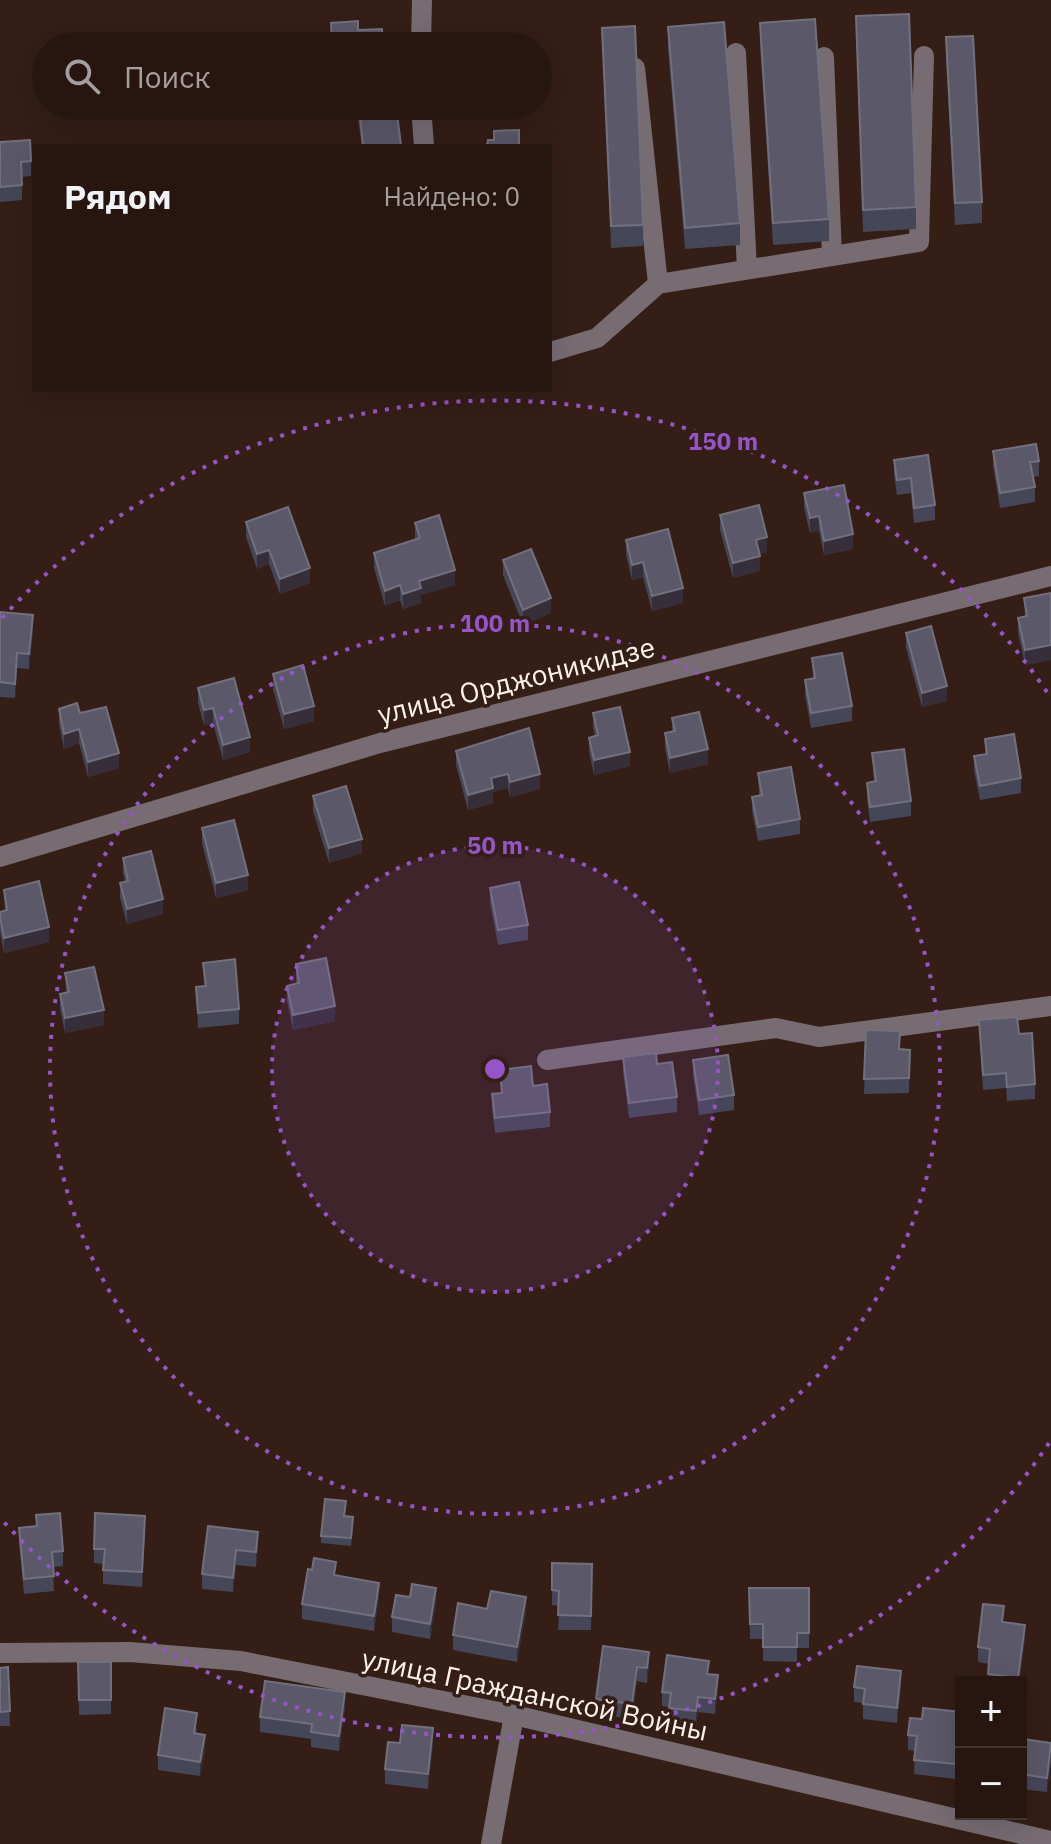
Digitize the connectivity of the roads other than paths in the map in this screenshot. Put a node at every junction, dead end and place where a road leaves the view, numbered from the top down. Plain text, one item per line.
1 (422, 0) edge
2 (421, 32) edge
3 (736, 53) dead end
4 (924, 56) dead end
5 (824, 57) dead end
6 (635, 68) edge
7 (422, 120) edge
8 (424, 144) edge
9 (832, 256) junction
10 (747, 269) junction
11 (658, 284) junction
12 (552, 351) edge
13 (1051, 576) edge
14 (0, 857) edge
15 (1051, 1006) edge
16 (547, 1060) dead end
17 (0, 1653) edge
18 (514, 1715) junction
19 (1051, 1841) edge
20 (491, 1844) edge

1 - 2 street
3 - 10 street
4 - 9 street
5 - 9 street
6 - 11 street
7 - 8 street
9 - 10 street
10 - 11 street
11 - 12 street
13 - 14 street, улица Орджоникидзе
15 - 16 street
17 - 18 street, улица Гражданской Войны
18 - 19 street, улица Гражданской Войны
18 - 20 street

